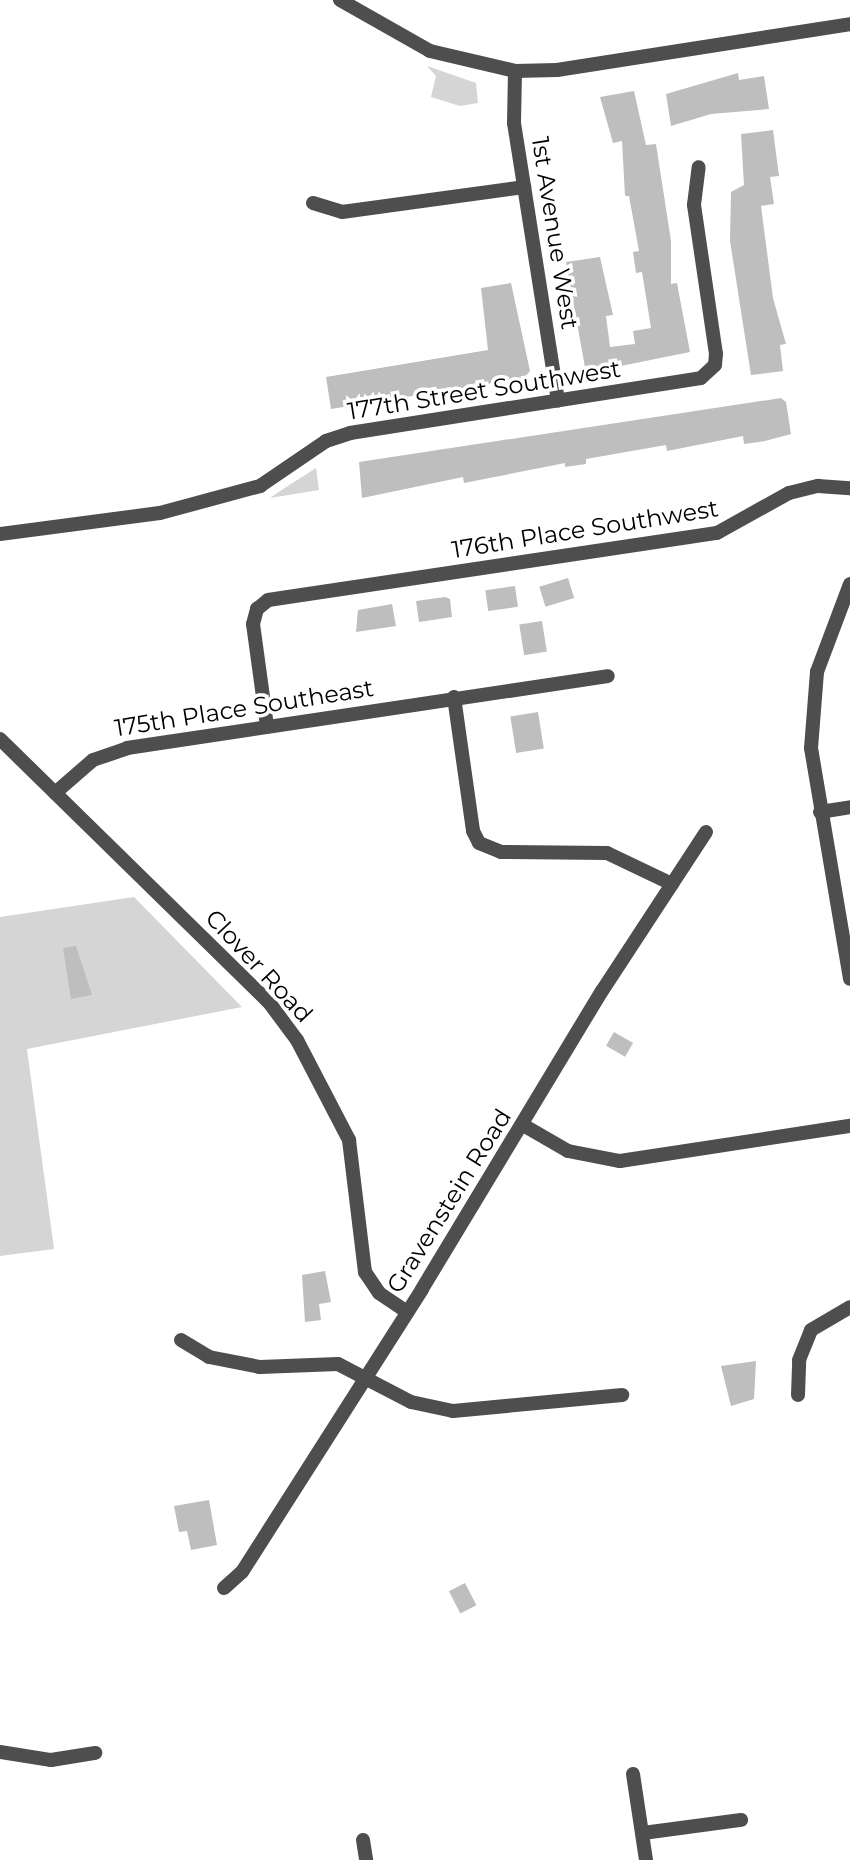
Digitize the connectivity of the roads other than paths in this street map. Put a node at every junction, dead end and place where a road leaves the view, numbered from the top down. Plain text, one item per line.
1 (340, 0) edge
2 (850, 24) edge
3 (514, 71) junction
4 (699, 167) dead end
5 (524, 187) junction
6 (313, 203) dead end
7 (558, 401) junction
8 (850, 488) edge
9 (0, 534) edge
10 (850, 584) edge
11 (608, 676) dead end
12 (454, 697) junction
13 (267, 726) junction
14 (0, 739) edge
15 (55, 793) junction
16 (850, 807) edge
17 (820, 812) junction
18 (706, 832) dead end
19 (672, 884) junction
20 (850, 979) edge
21 (523, 1125) junction
22 (850, 1126) edge
23 (850, 1307) edge
24 (407, 1312) junction
25 (181, 1339) dead end
26 (366, 1377) junction
27 (622, 1395) dead end
28 (798, 1395) dead end
29 (224, 1588) dead end
30 (0, 1752) edge
31 (95, 1753) dead end
32 (633, 1774) dead end
33 (741, 1820) dead end
34 (643, 1833) junction
35 (363, 1840) dead end
36 (366, 1860) edge
37 (646, 1860) edge

1 - 3 street
2 - 3 street
3 - 5 street, 1st Avenue West
4 - 7 street, 177th Street Southwest
5 - 6 street
5 - 7 street, 1st Avenue West
7 - 9 street, 177th Street Southwest
8 - 13 street, 176th Place Southwest
10 - 17 street
11 - 12 street, 175th Place Southeast
12 - 13 street, 175th Place Southeast
12 - 19 street
13 - 15 street, 175th Place Southeast
14 - 15 street, Clover Road
15 - 24 street, Clover Road
16 - 17 street
17 - 20 street
18 - 19 street, Gravenstein Road
19 - 21 street, Gravenstein Road
21 - 22 street
21 - 24 street, Gravenstein Road
23 - 28 street
24 - 26 street, Gravenstein Road
25 - 26 street
26 - 27 street
26 - 29 street, Gravenstein Road
30 - 31 street
32 - 34 street
33 - 34 street
34 - 37 street
35 - 36 street

